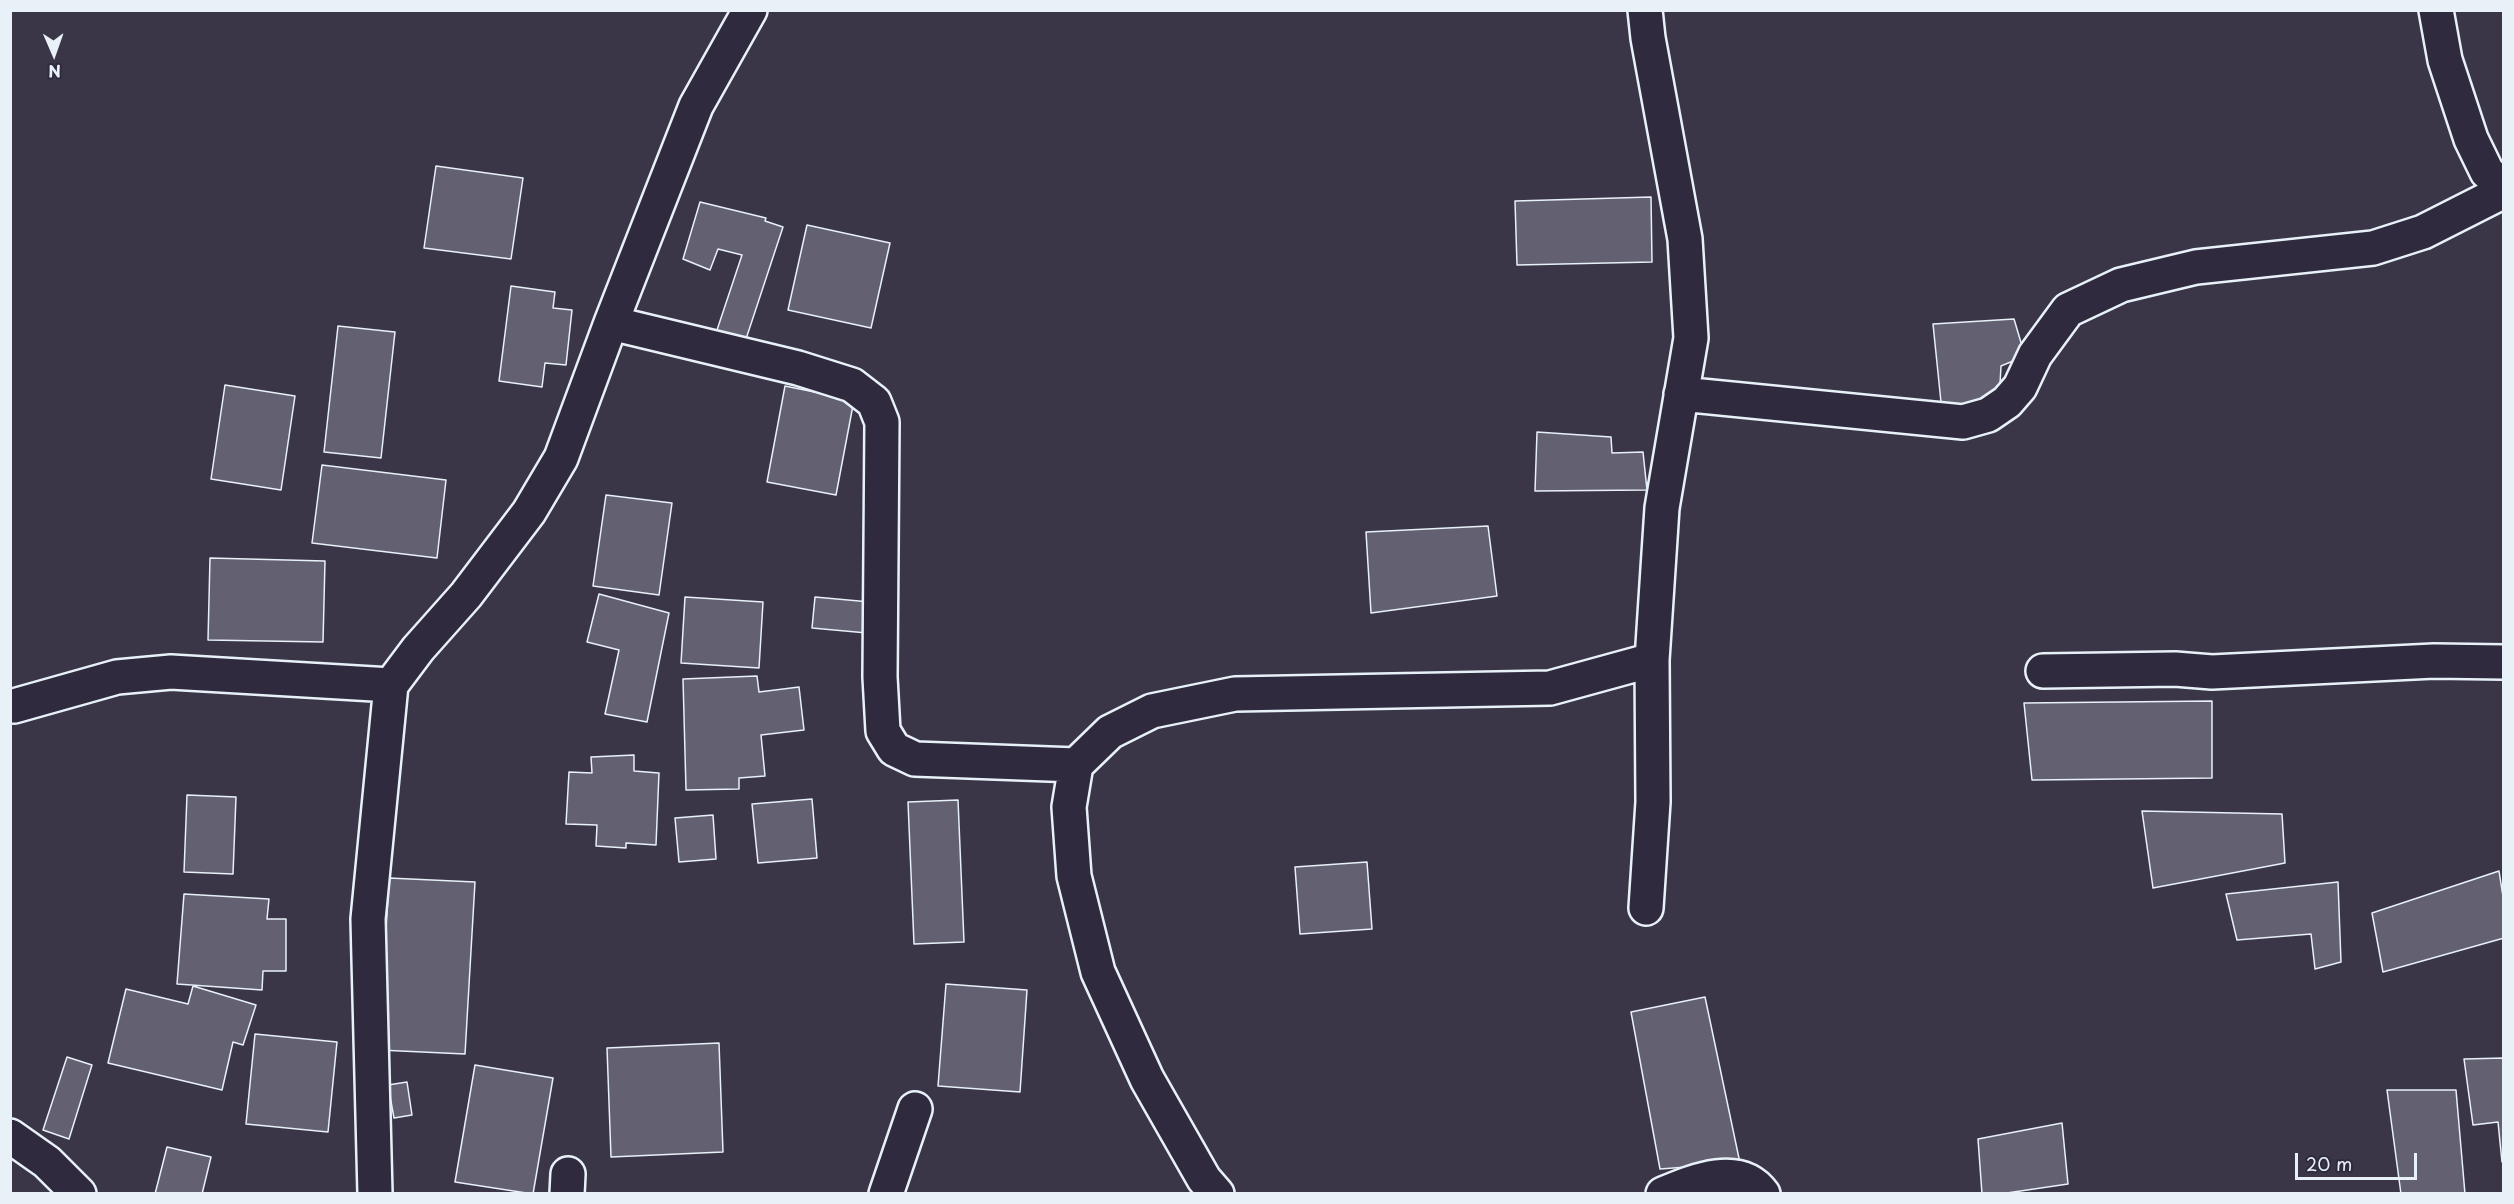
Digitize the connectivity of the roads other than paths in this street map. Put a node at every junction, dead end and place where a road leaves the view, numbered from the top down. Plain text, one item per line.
1 (750, 10) edge
2 (1645, 10) edge
3 (2436, 10) edge
4 (2504, 189) edge
5 (611, 323) junction
6 (1681, 394) junction
7 (1652, 660) junction
8 (2504, 662) edge
9 (2043, 671) dead end
10 (391, 686) junction
11 (14, 706) dead end
12 (1076, 765) junction
13 (1646, 908) dead end
14 (915, 1109) dead end
15 (10, 1136) edge
16 (79, 1194) edge
17 (375, 1194) edge
18 (886, 1194) edge
19 (1217, 1194) edge
20 (1663, 1194) edge
21 (1763, 1194) edge

1 - 5 street
2 - 6 street
3 - 4 street
4 - 6 street
5 - 10 street
5 - 12 street
6 - 7 street
7 - 12 street
7 - 13 street
8 - 9 street
10 - 11 street
10 - 17 street
12 - 19 street
14 - 18 street
15 - 16 street
20 - 21 street

